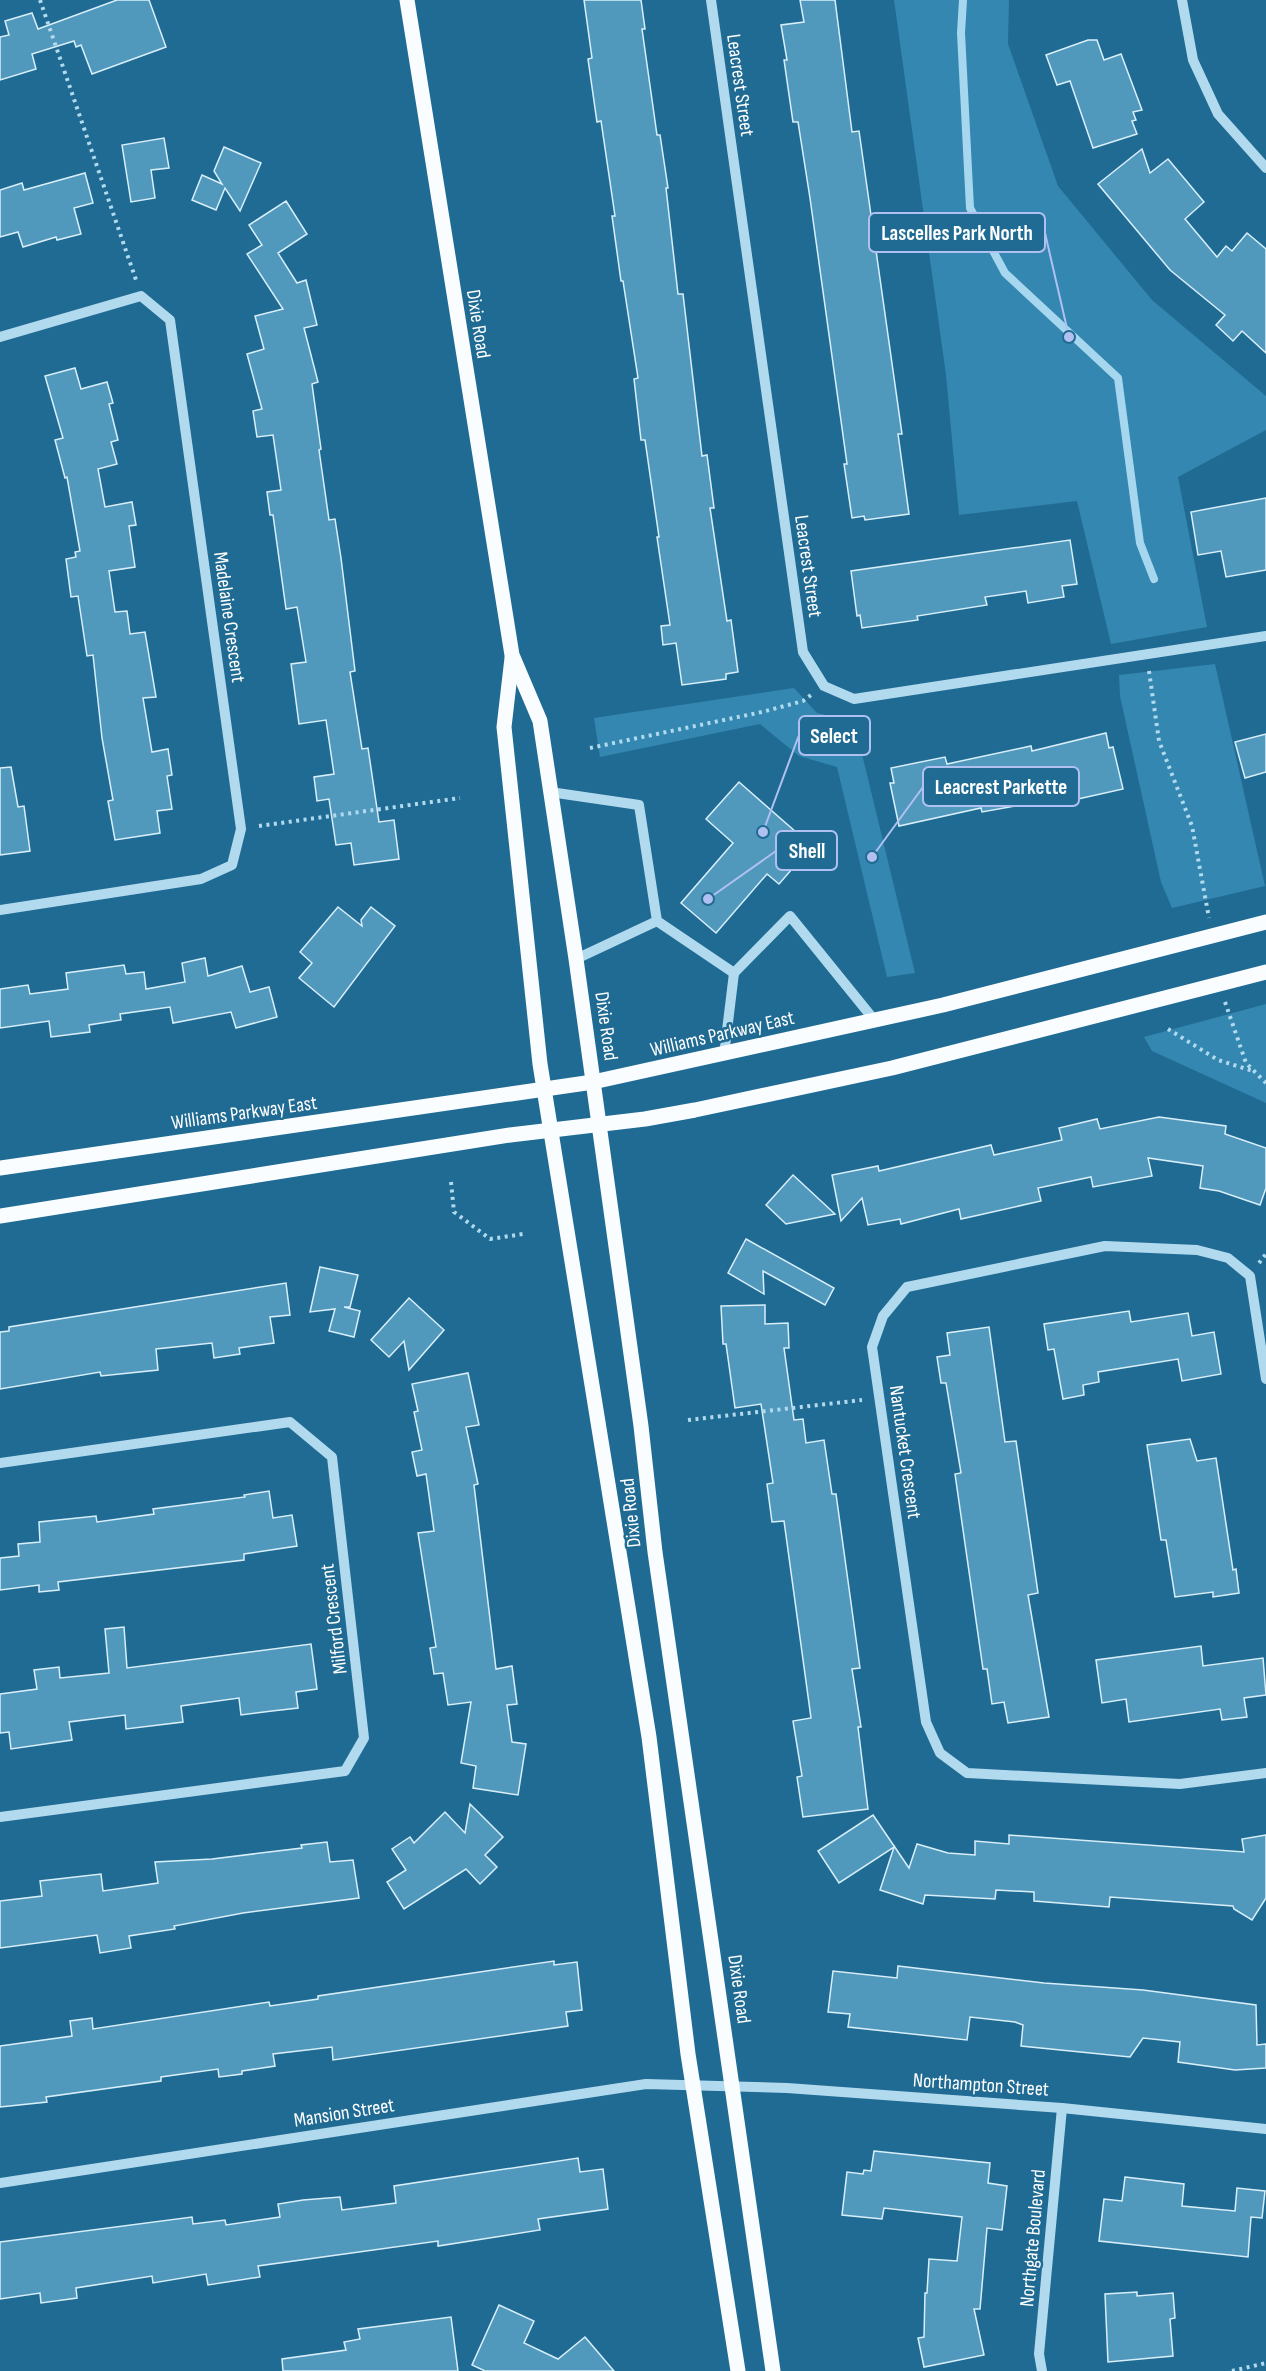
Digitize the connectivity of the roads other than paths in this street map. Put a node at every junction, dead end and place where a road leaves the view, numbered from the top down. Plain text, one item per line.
1 (407, 0) edge
2 (711, 0) edge
3 (1182, 0) edge
4 (1266, 168) edge
5 (0, 337) edge
6 (1266, 636) edge
7 (512, 655) junction
8 (550, 792) junction
9 (0, 910) edge
10 (657, 921) junction
11 (1266, 922) edge
12 (576, 959) junction
13 (1266, 972) edge
14 (734, 973) junction
15 (875, 1021) junction
16 (724, 1055) junction
17 (593, 1082) junction
18 (544, 1090) junction
19 (599, 1125) junction
20 (550, 1130) junction
21 (0, 1168) edge
22 (0, 1216) edge
23 (1266, 1379) edge
24 (0, 1463) edge
25 (1266, 1773) edge
26 (0, 1817) edge
27 (693, 2083) junction
28 (733, 2085) junction
29 (1062, 2108) junction
30 (1266, 2129) edge
31 (0, 2183) edge
32 (738, 2371) edge
33 (773, 2371) edge
34 (1042, 2371) edge

1 - 7 main road, Dixie Road
2 - 6 street, Leacrest Street
3 - 4 street
5 - 9 street, Madelaine Crescent
7 - 8 main road, Dixie Road
7 - 18 main road, Dixie Road
8 - 10 street
8 - 12 main road, Dixie Road
10 - 12 street
10 - 14 street
11 - 15 main road, Williams Parkway East
12 - 17 main road, Dixie Road
13 - 19 main road
14 - 15 street
14 - 16 street
15 - 16 main road, Williams Parkway East
16 - 17 main road, Williams Parkway East
17 - 18 main road, Williams Parkway East
17 - 19 main road, Dixie Road
18 - 20 main road, Dixie Road
18 - 21 main road, Williams Parkway East
19 - 20 main road
19 - 28 main road, Dixie Road
20 - 22 main road
20 - 27 main road, Dixie Road
23 - 25 street, Nantucket Crescent
24 - 26 street, Milford Crescent
27 - 28 street, Northampton Street
27 - 31 street, Mansion Street
27 - 32 main road, Dixie Road
28 - 29 street, Northampton Street
28 - 33 main road, Dixie Road
29 - 30 street, Northampton Street
29 - 34 street, Northgate Boulevard

